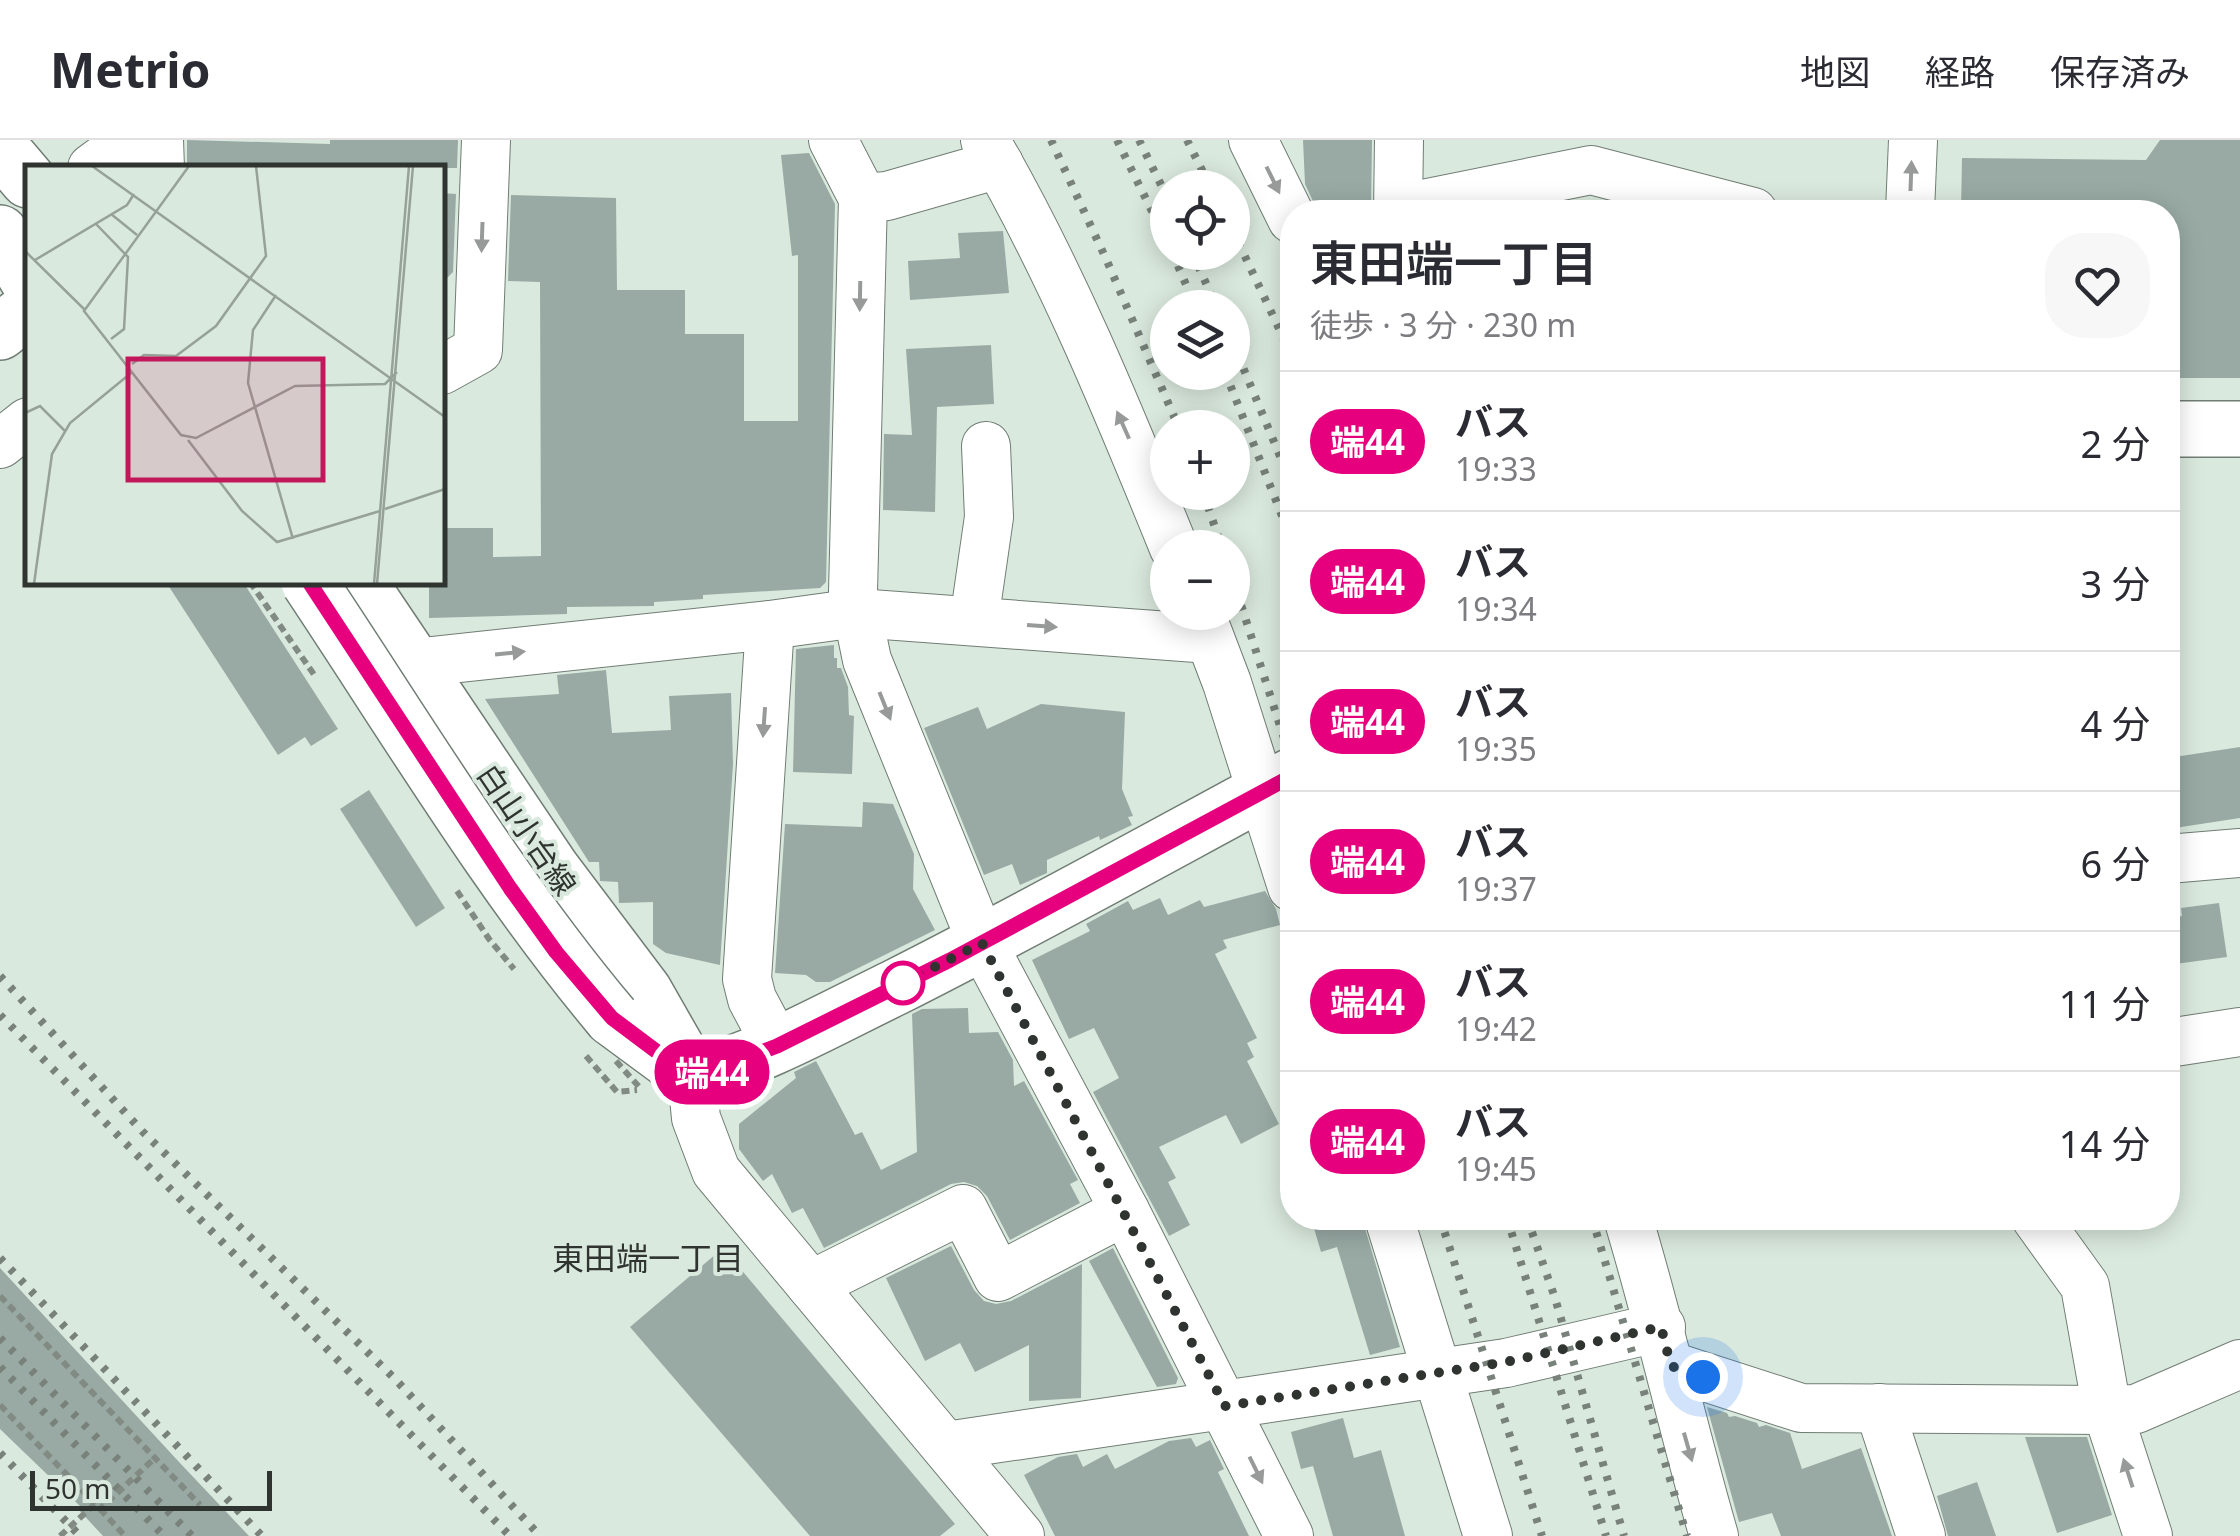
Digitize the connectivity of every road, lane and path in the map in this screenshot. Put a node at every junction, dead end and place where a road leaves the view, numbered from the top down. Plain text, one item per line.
1 (130, 140) edge
2 (486, 140) edge
3 (833, 140) edge
4 (1254, 140) edge
5 (1399, 140) edge
6 (1912, 140) edge
7 (0, 147) edge
8 (992, 152) edge
9 (96, 165) edge
10 (25, 176) edge
11 (863, 198) junction
12 (1283, 200) edge
13 (1398, 200) edge
14 (1450, 200) edge
15 (1707, 200) edge
16 (1910, 200) edge
17 (0, 233) edge
18 (25, 275) edge
19 (461, 290) edge
20 (25, 312) edge
21 (0, 332) edge
22 (445, 368) edge
23 (25, 424) edge
24 (2180, 429) edge
25 (2240, 429) edge
26 (0, 444) edge
27 (986, 446) dead end
28 (1167, 530) edge
29 (252, 585) edge
30 (311, 585) edge
31 (361, 585) edge
32 (857, 613) junction
33 (974, 621) junction
34 (770, 625) junction
35 (1150, 625) edge
36 (1207, 630) edge
37 (413, 662) junction
38 (313, 673) dead end
39 (1278, 784) edge
40 (2180, 858) edge
41 (2239, 858) edge
42 (982, 943) junction
43 (2240, 1032) edge
44 (2180, 1041) edge
45 (777, 1046) junction
46 (692, 1078) junction
47 (1124, 1211) junction
48 (1393, 1230) edge
49 (1632, 1230) edge
50 (2045, 1230) edge
51 (811, 1285) junction
52 (0, 1296) edge
53 (1666, 1347) junction
54 (2240, 1364) edge
55 (1438, 1374) junction
56 (0, 1406) edge
57 (1225, 1406) junction
58 (1879, 1408) junction
59 (2107, 1410) junction
60 (946, 1446) junction
61 (156, 1457) junction
62 (200, 1505) dead end
63 (98, 1506) junction
64 (60, 1536) edge
65 (125, 1536) edge
66 (1020, 1536) edge
67 (1288, 1536) edge
68 (1488, 1536) edge
69 (1714, 1536) edge
70 (1921, 1536) edge
71 (2148, 1536) edge

1 - 9 street
2 -> 19 street
3 - 11 street
4 -> 12 street
5 - 13 street
16 -> 6 street
7 - 10 main road
8 - 11 street
28 -> 8 street
11 -> 32 street
14 - 15 street
17 - 18 main road
19 - 22 street
20 - 21 main road
23 - 26 street
24 - 25 main road
27 - 33 street
29 - 38 path
30 - 46 main road, 白山小台線, bridge
31 - 37 main road, 白山小台線
32 - 33 street
32 - 34 street
32 -> 42 street
33 -> 35 street
37 -> 34 street
34 -> 45 street
36 - 39 street
37 - 46 main road, 白山小台線
39 - 42 main road
40 - 41 street
42 - 45 main road
42 - 47 street
43 - 44 street
45 - 46 main road
46 - 51 street
47 - 51 street
47 - 57 street
48 - 55 street
49 - 53 street
50 - 59 street
51 - 60 street
52 - 61 path
53 - 55 street
53 - 58 street
53 -> 69 street
54 - 59 street
55 - 57 street
55 - 68 street
56 - 63 path
57 - 60 street
57 -> 67 street
58 - 59 street
58 - 70 street
71 -> 59 street
60 - 66 street
61 - 62 path
61 - 63 path, bridge
63 - 64 path, bridge
63 - 65 path

